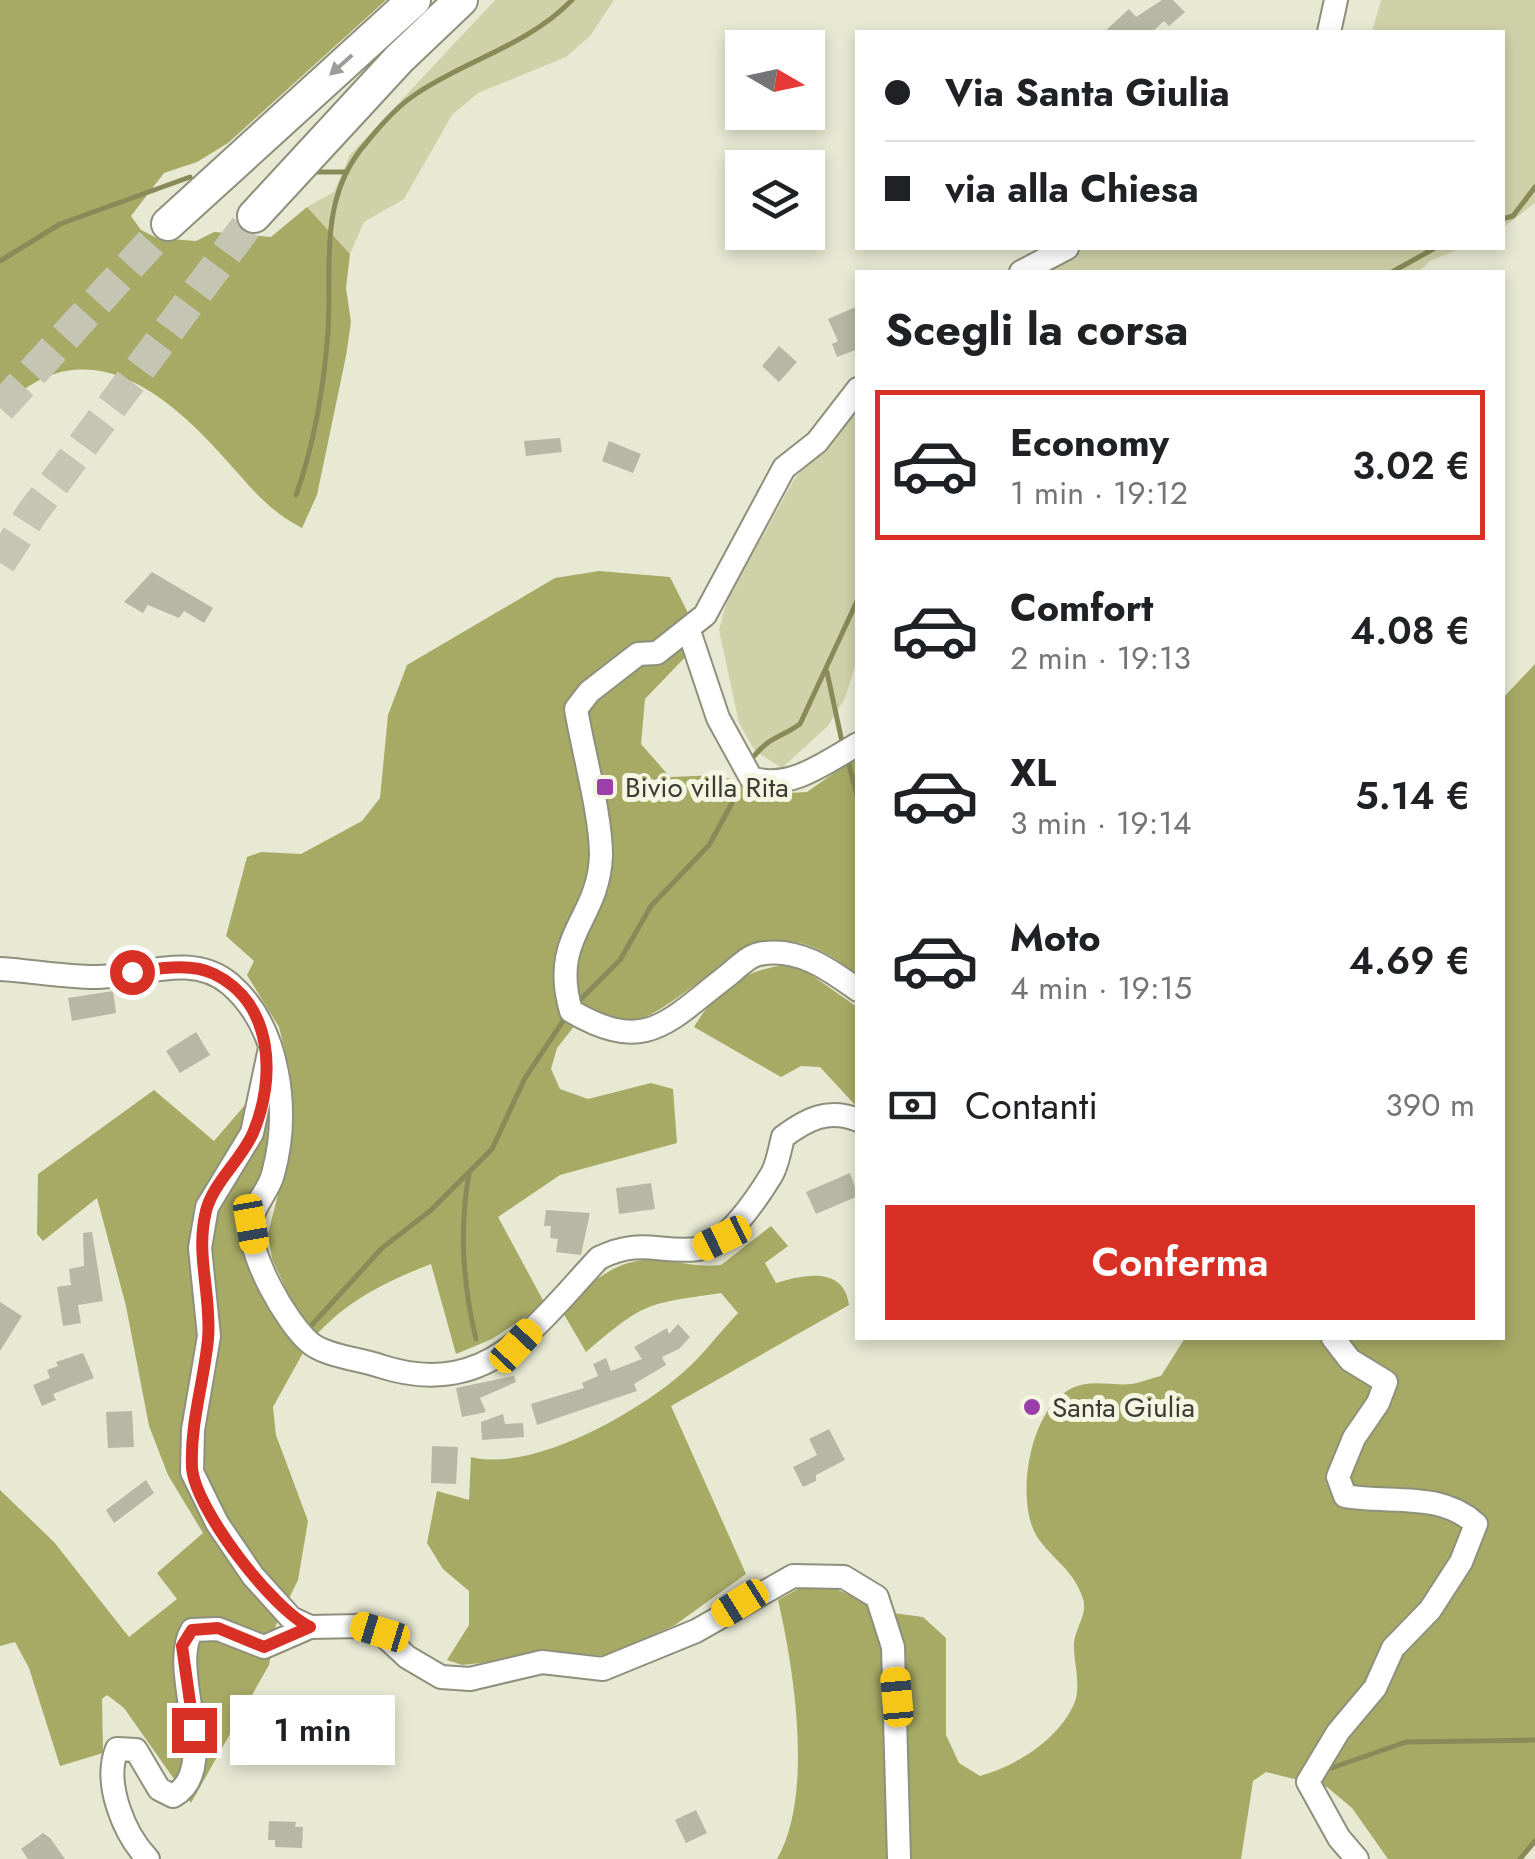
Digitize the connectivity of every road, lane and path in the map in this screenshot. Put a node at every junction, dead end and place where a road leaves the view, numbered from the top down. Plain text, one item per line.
1 (414, 0) edge
2 (461, 0) edge
3 (1336, 0) edge
4 (1329, 30) edge
5 (254, 216) tunnel mouth
6 (168, 224) tunnel mouth
7 (1062, 250) edge
8 (1025, 270) edge
9 (855, 393) edge
10 (688, 631) junction
11 (855, 746) edge
12 (0, 968) edge
13 (855, 988) edge
14 (270, 1048) junction
15 (855, 1119) edge
16 (1335, 1340) edge
17 (310, 1627) junction
18 (148, 1859) edge
19 (900, 1859) edge
20 (1357, 1859) edge

1 -> 6 highway
2 - 5 highway
3 - 4 street
7 - 8 street
9 - 10 street
10 - 11 street
10 - 13 street
12 - 14 street
14 - 15 street
14 - 17 street
16 - 20 street
17 - 18 street
17 - 19 street

